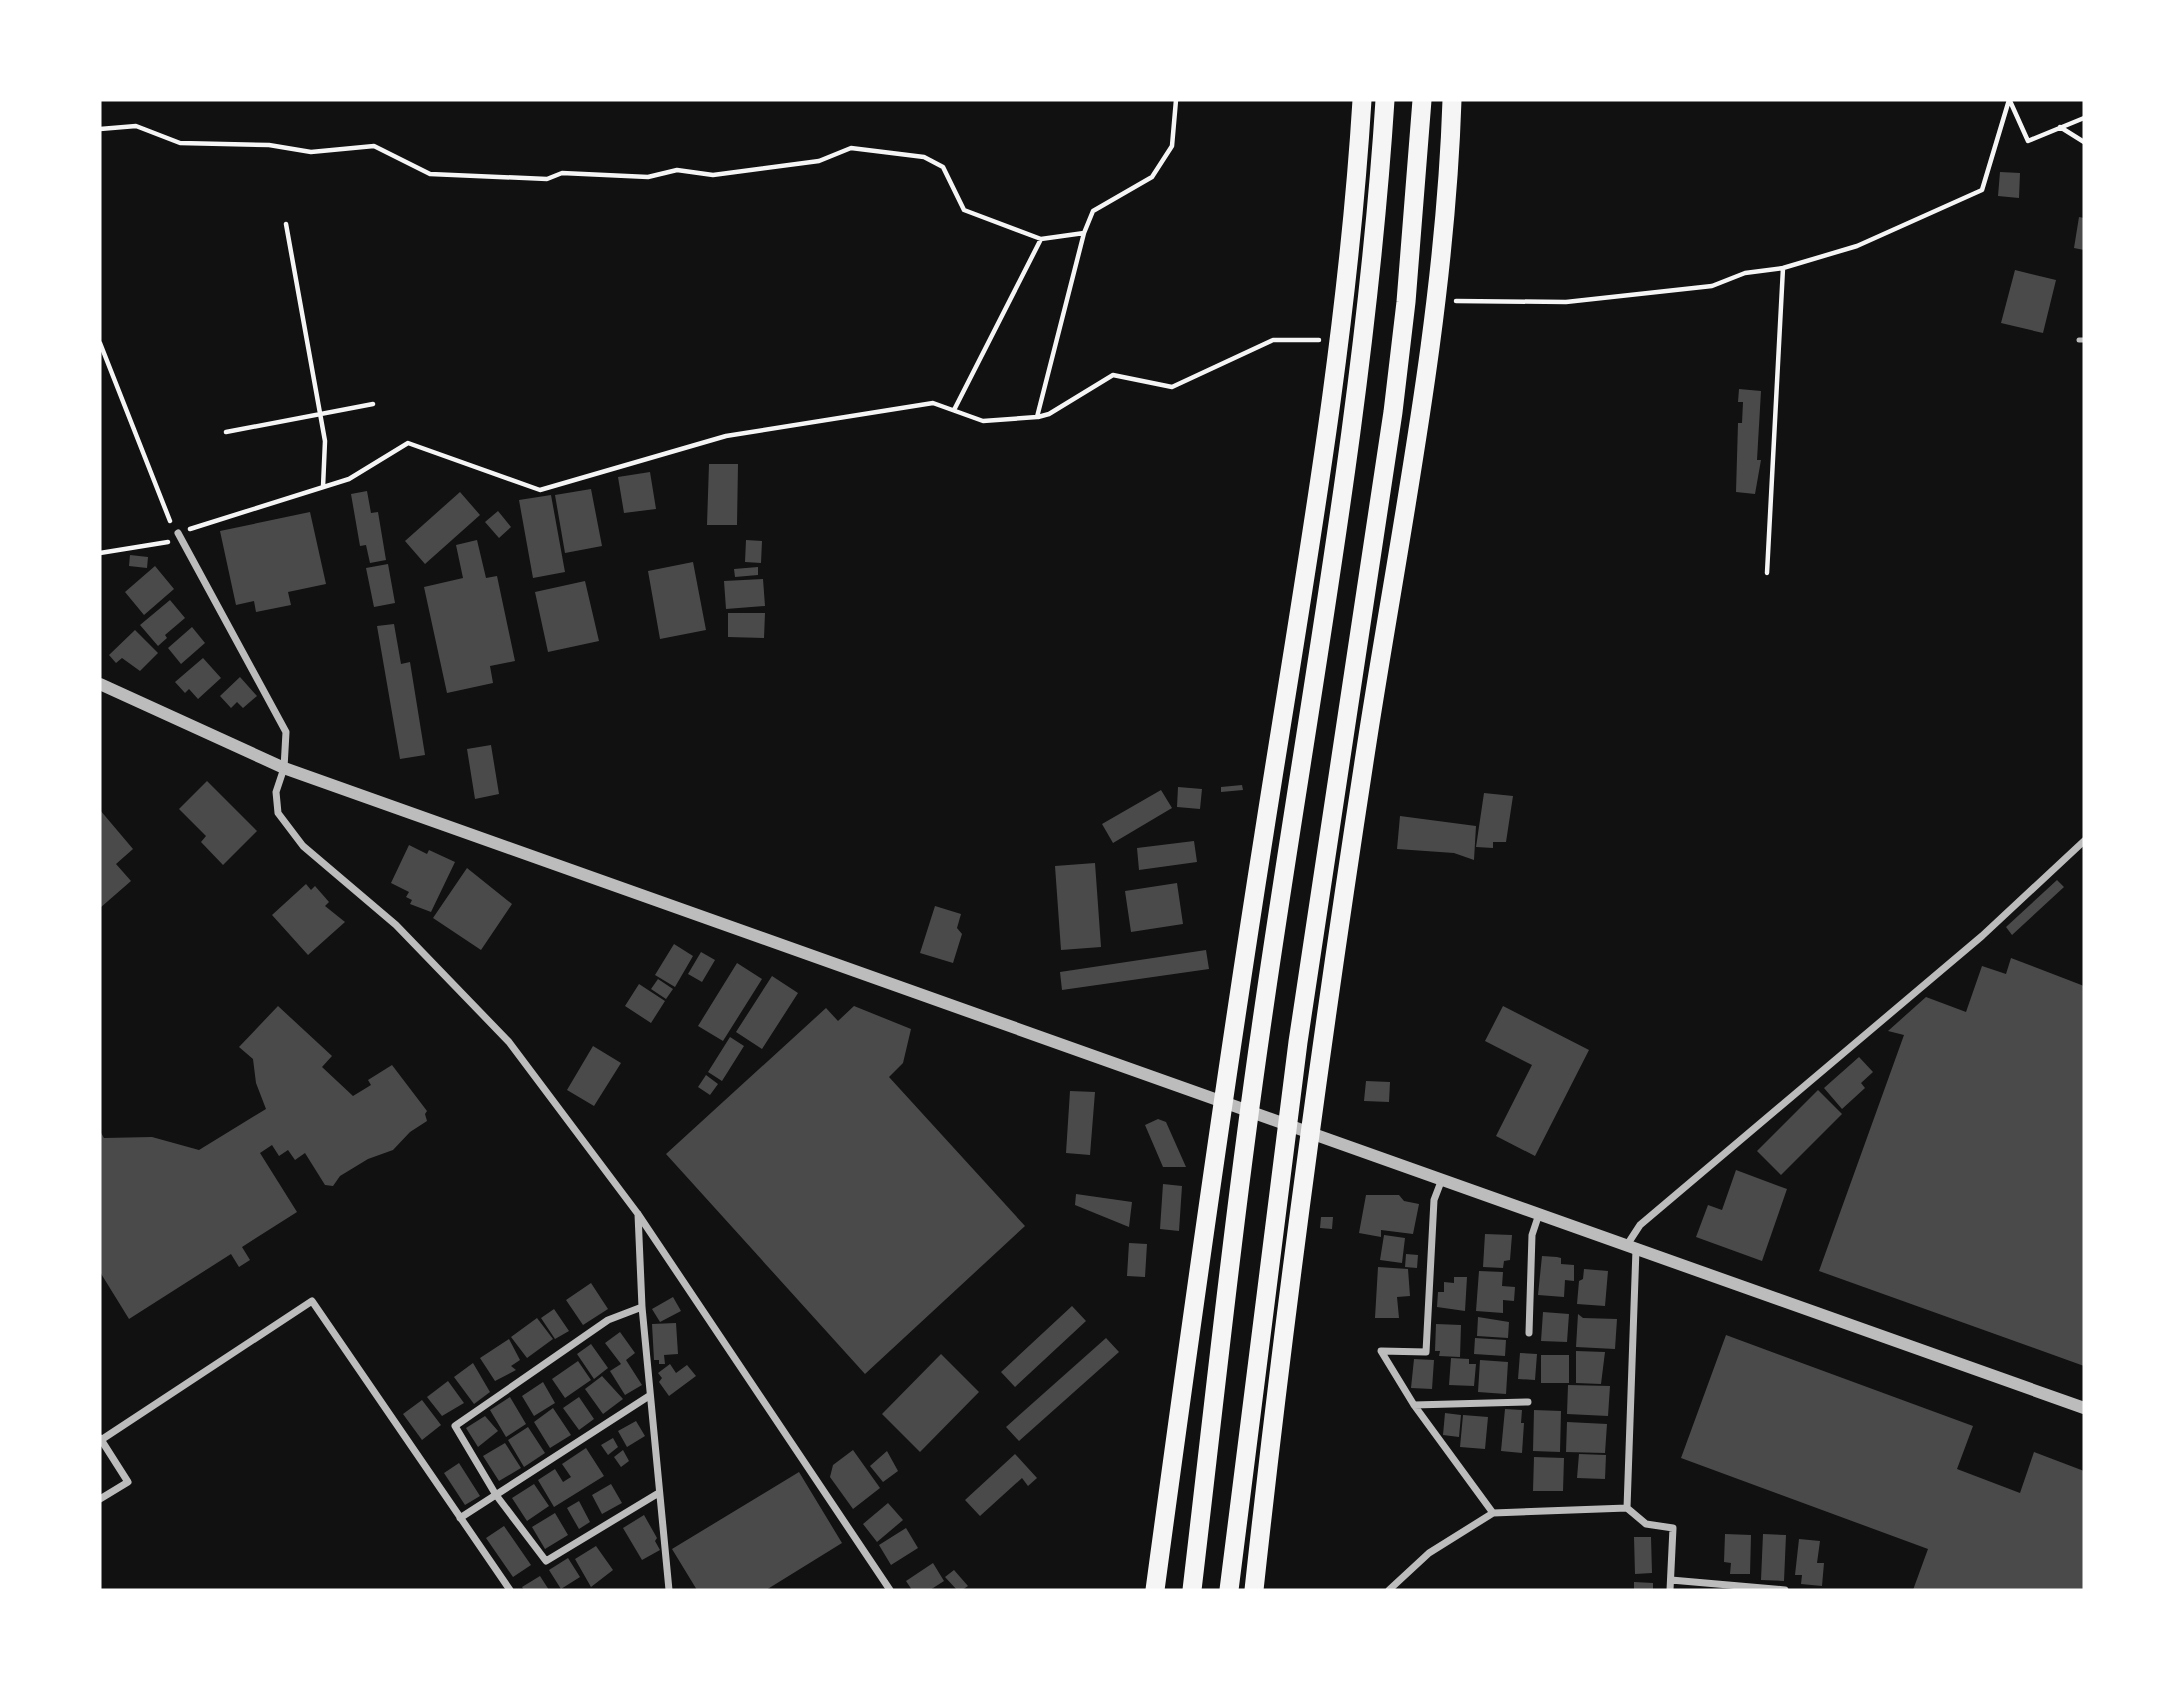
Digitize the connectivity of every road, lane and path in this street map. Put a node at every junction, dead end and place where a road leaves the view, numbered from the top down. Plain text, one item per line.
1 (1176, 100) edge
2 (1362, 100) edge
3 (1385, 100) edge
4 (1422, 100) edge
5 (1452, 100) edge
6 (2009, 100) edge
7 (2084, 118) edge
8 (2060, 127) junction
9 (100, 129) edge
10 (2084, 142) edge
11 (286, 223) dead end
12 (1084, 233) junction
13 (1041, 239) junction
14 (1783, 268) junction
15 (1451, 301) dead end
16 (1319, 340) dead end
17 (100, 343) edge
18 (373, 404) dead end
19 (954, 410) junction
20 (320, 414) junction
21 (1037, 417) junction
22 (226, 432) dead end
23 (323, 487) junction
24 (180, 536) junction
25 (100, 553) edge
26 (1767, 573) dead end
27 (100, 684) edge
28 (284, 768) junction
29 (2084, 841) edge
30 (1223, 1100) junction
31 (1311, 1132) junction
32 (1442, 1179) junction
33 (638, 1214) junction
34 (1539, 1214) junction
35 (1631, 1246) junction
36 (642, 1307) junction
37 (1529, 1333) dead end
38 (649, 1396) junction
39 (1528, 1402) dead end
40 (1414, 1405) junction
41 (2084, 1408) edge
42 (101, 1439) edge
43 (657, 1494) junction
44 (496, 1495) junction
45 (100, 1499) edge
46 (1627, 1508) junction
47 (1493, 1513) junction
48 (460, 1518) junction
49 (1671, 1580) junction
50 (510, 1590) edge
51 (669, 1590) edge
52 (890, 1590) edge
53 (1155, 1590) edge
54 (1192, 1590) edge
55 (1229, 1590) edge
56 (1254, 1590) edge
57 (1389, 1590) edge
58 (1670, 1590) edge
59 (1785, 1590) edge

1 - 12 path
2 - 30 highway
3 - 54 highway
4 - 55 highway
5 - 31 highway
6 - 8 path
6 - 14 path
7 - 8 path
8 - 10 path
9 - 13 path
11 - 20 path
12 - 13 path
12 - 21 path
13 - 19 path
14 - 15 path
14 - 26 path
16 - 21 path
17 - 24 path
18 - 20 path
19 - 21 path
19 - 23 path
20 - 22 path
20 - 23 path
23 - 24 path
24 - 25 path
24 - 28 street
27 - 28 street
28 - 30 street
28 - 33 street
29 - 35 street
30 - 31 street
30 - 53 highway
31 - 32 street
31 - 56 highway
32 - 34 street
32 - 40 street
33 - 36 street
33 - 52 street
34 - 35 street
34 - 37 street
35 - 41 street
35 - 46 street
36 - 38 street
36 - 44 street
38 - 43 street
38 - 44 street
39 - 40 street
40 - 47 street
42 - 45 street
42 - 48 street
43 - 44 street
43 - 51 street
44 - 48 street
46 - 47 street
46 - 49 street
47 - 57 street
48 - 50 street
49 - 58 street
49 - 59 street

